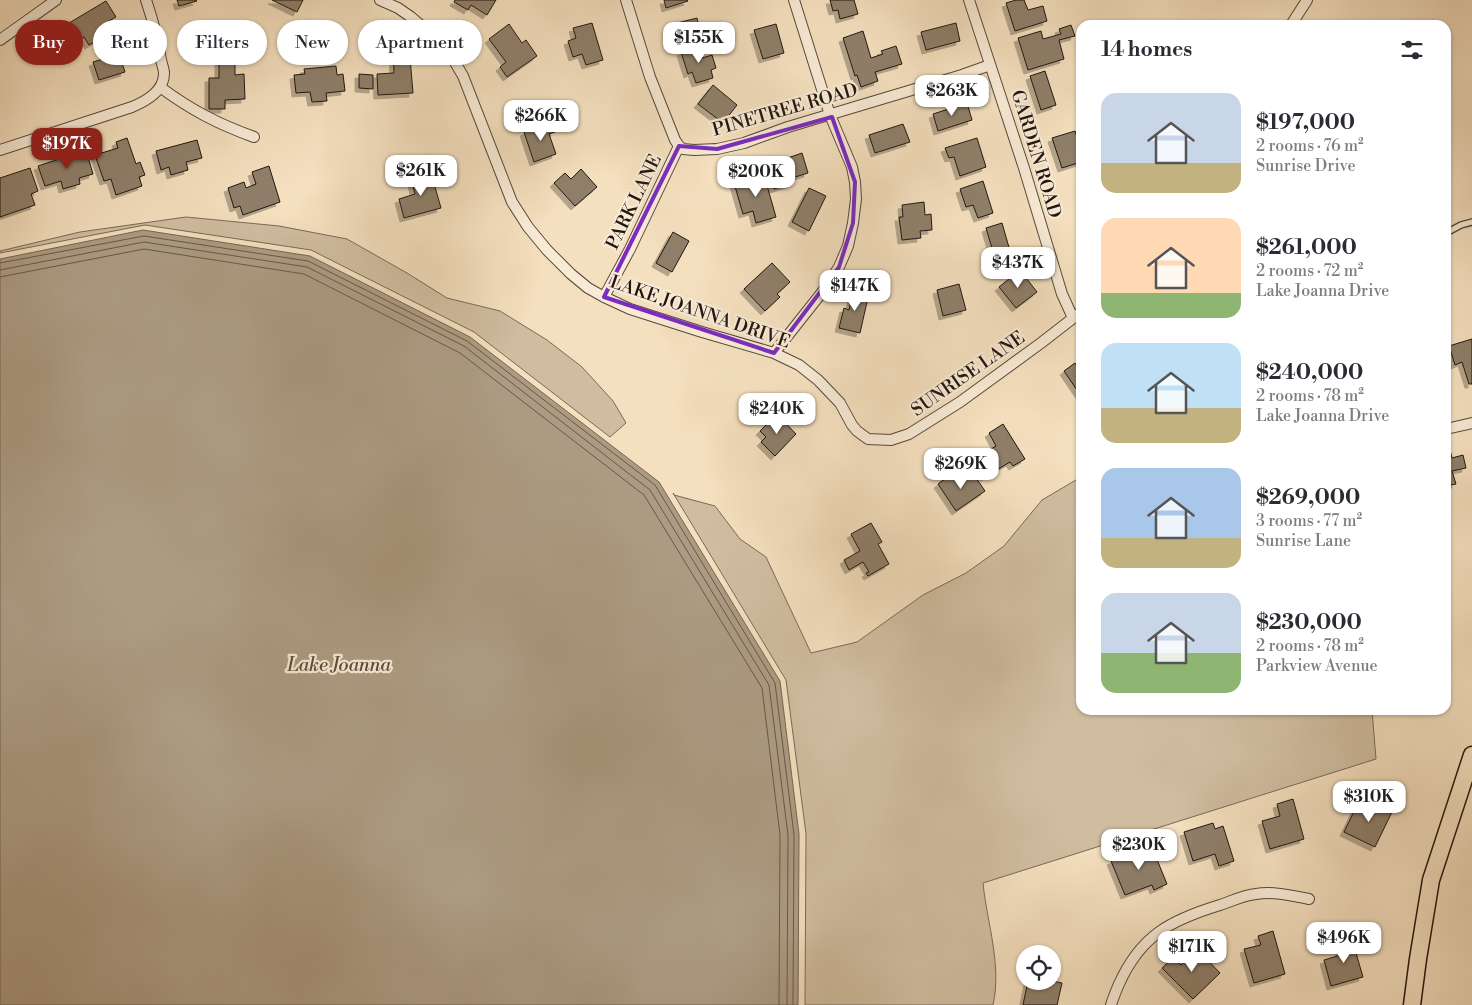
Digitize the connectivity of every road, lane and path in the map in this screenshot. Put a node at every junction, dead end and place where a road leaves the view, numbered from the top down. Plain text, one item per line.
1 (56, 0) edge
2 (146, 0) edge
3 (380, 0) edge
4 (626, 0) edge
5 (794, 0) edge
6 (969, 0) edge
7 (1306, 0) edge
8 (400, 4) edge
9 (1294, 20) edge
10 (0, 40) edge
11 (990, 65) junction
12 (160, 87) junction
13 (830, 114) junction
14 (254, 137) dead end
15 (679, 146) junction
16 (0, 150) edge
17 (1472, 222) edge
18 (1451, 230) edge
19 (604, 298) junction
20 (1076, 314) edge
21 (1076, 316) edge
22 (774, 353) junction
23 (1472, 423) edge
24 (1451, 428) edge
25 (865, 437) joint
26 (1472, 755) edge
27 (1309, 899) dead end
28 (1111, 1005) edge
29 (1412, 1005) edge

1 - 10 street
2 - 12 street
3 - 8 street, LAKE JOANNA DRIVE
4 - 15 street
5 - 13 street
6 - 11 street, GARDEN ROAD
7 - 9 street
8 - 19 street, LAKE JOANNA DRIVE
11 - 13 street, PINETREE ROAD
11 - 20 street, GARDEN ROAD
12 - 14 street
12 - 16 street
13 - 15 street, PINETREE ROAD
13 - 22 street
15 - 19 street, PARK LANE
17 - 18 lane
19 - 22 street, LAKE JOANNA DRIVE
21 - 25 street, SUNRISE LANE
22 - 25 street, LAKE JOANNA DRIVE
23 - 24 street
26 - 29 main road
27 - 28 street

